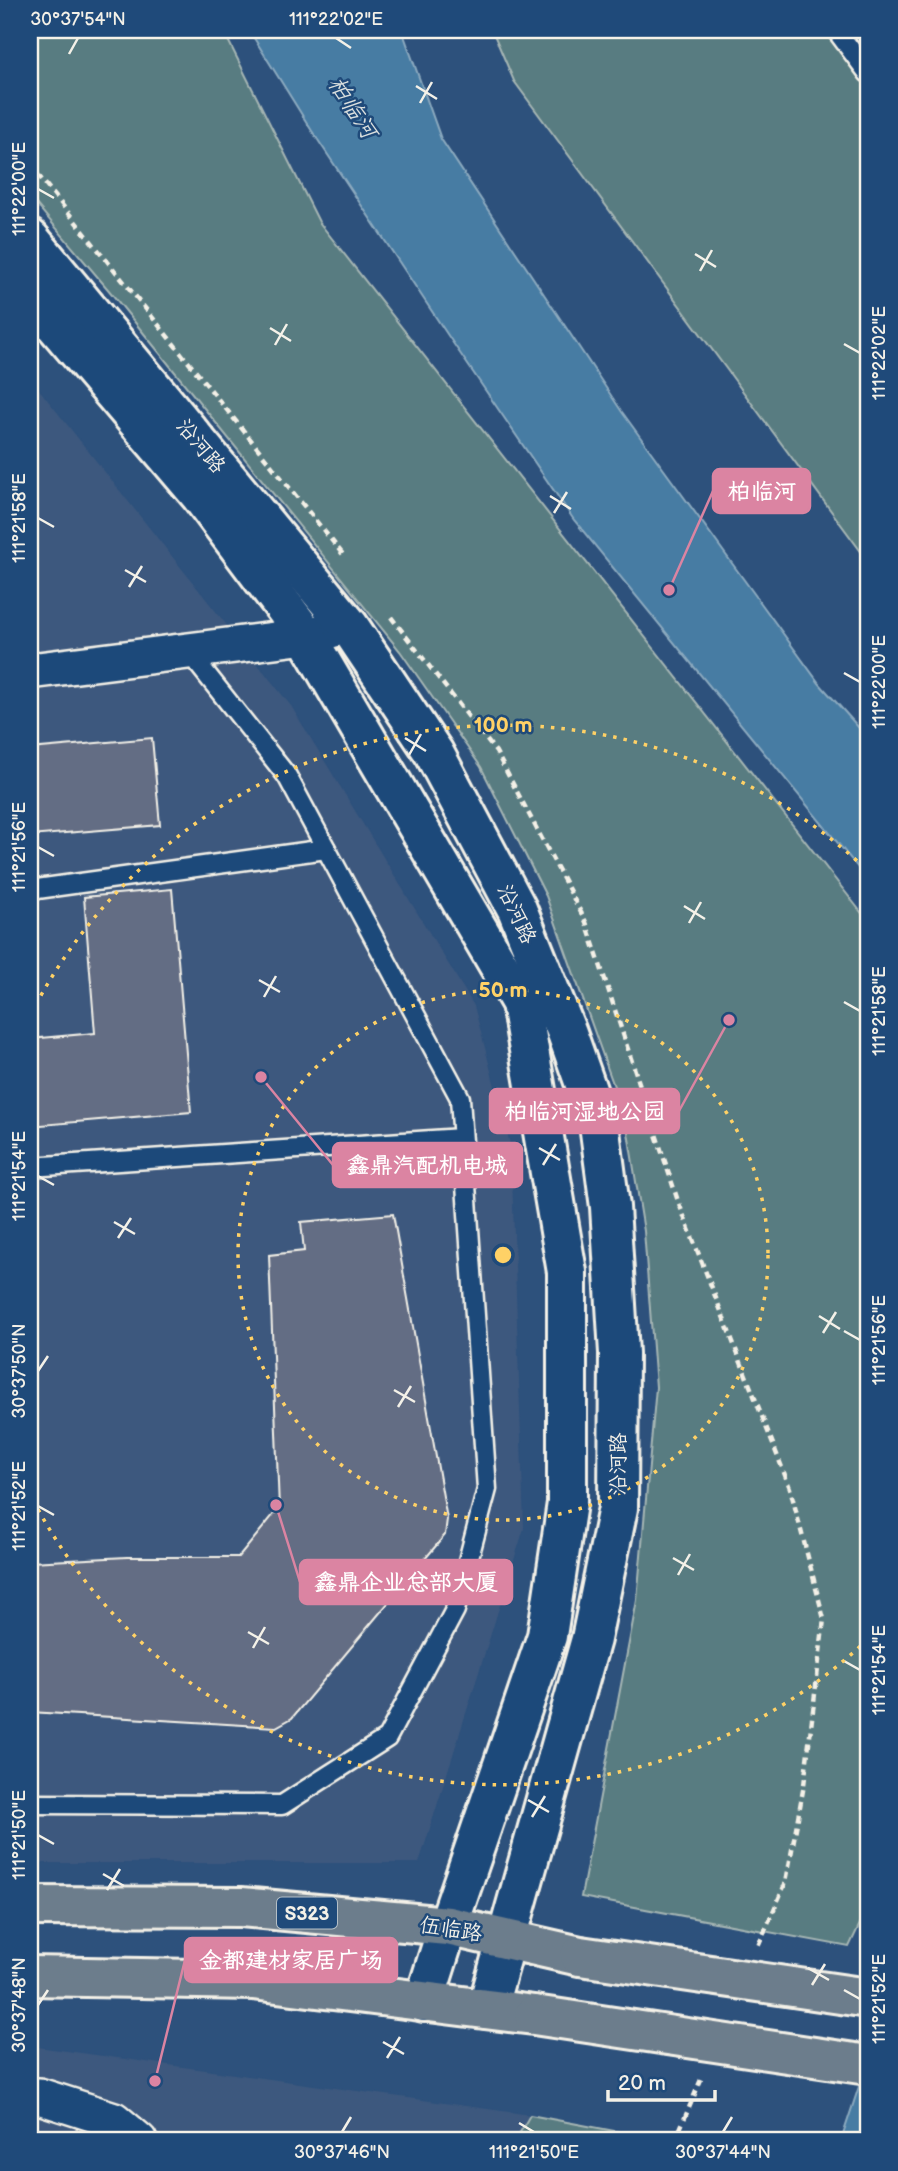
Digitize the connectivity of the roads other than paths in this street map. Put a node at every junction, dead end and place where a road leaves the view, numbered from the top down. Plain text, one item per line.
1 (836, 30) edge
2 (868, 73) edge
3 (30, 239) edge
4 (30, 295) edge
5 (349, 626) junction
6 (306, 636) junction
7 (188, 650) junction
8 (30, 671) edge
9 (326, 849) junction
10 (30, 890) edge
11 (463, 1138) junction
12 (30, 1167) edge
13 (30, 1804) edge
14 (30, 1906) edge
15 (448, 1926) junction
16 (509, 1938) junction
17 (30, 1976) edge
18 (868, 1998) edge
19 (424, 2002) junction
20 (487, 2010) junction
21 (868, 2065) edge
22 (30, 2096) edge
23 (139, 2141) edge

1 - 2 lane
3 - 5 street, 沿河路
4 - 6 street, 沿河路
5 - 6 street
5 - 16 street, 沿河路
6 - 7 street
6 - 15 street, 沿河路
7 - 8 street
7 - 9 lane
9 - 10 lane
9 - 11 lane
11 - 12 lane
11 - 13 lane
14 - 15 main road, 伍临路 / S323
15 - 16 main road, 伍临路 / S323
15 - 19 street, 沿河路
16 - 18 main road, 伍临路 / S323, bridge
16 - 20 street, 沿河路
17 - 19 main road
19 - 20 main road
20 - 21 main road, bridge
22 - 23 street

